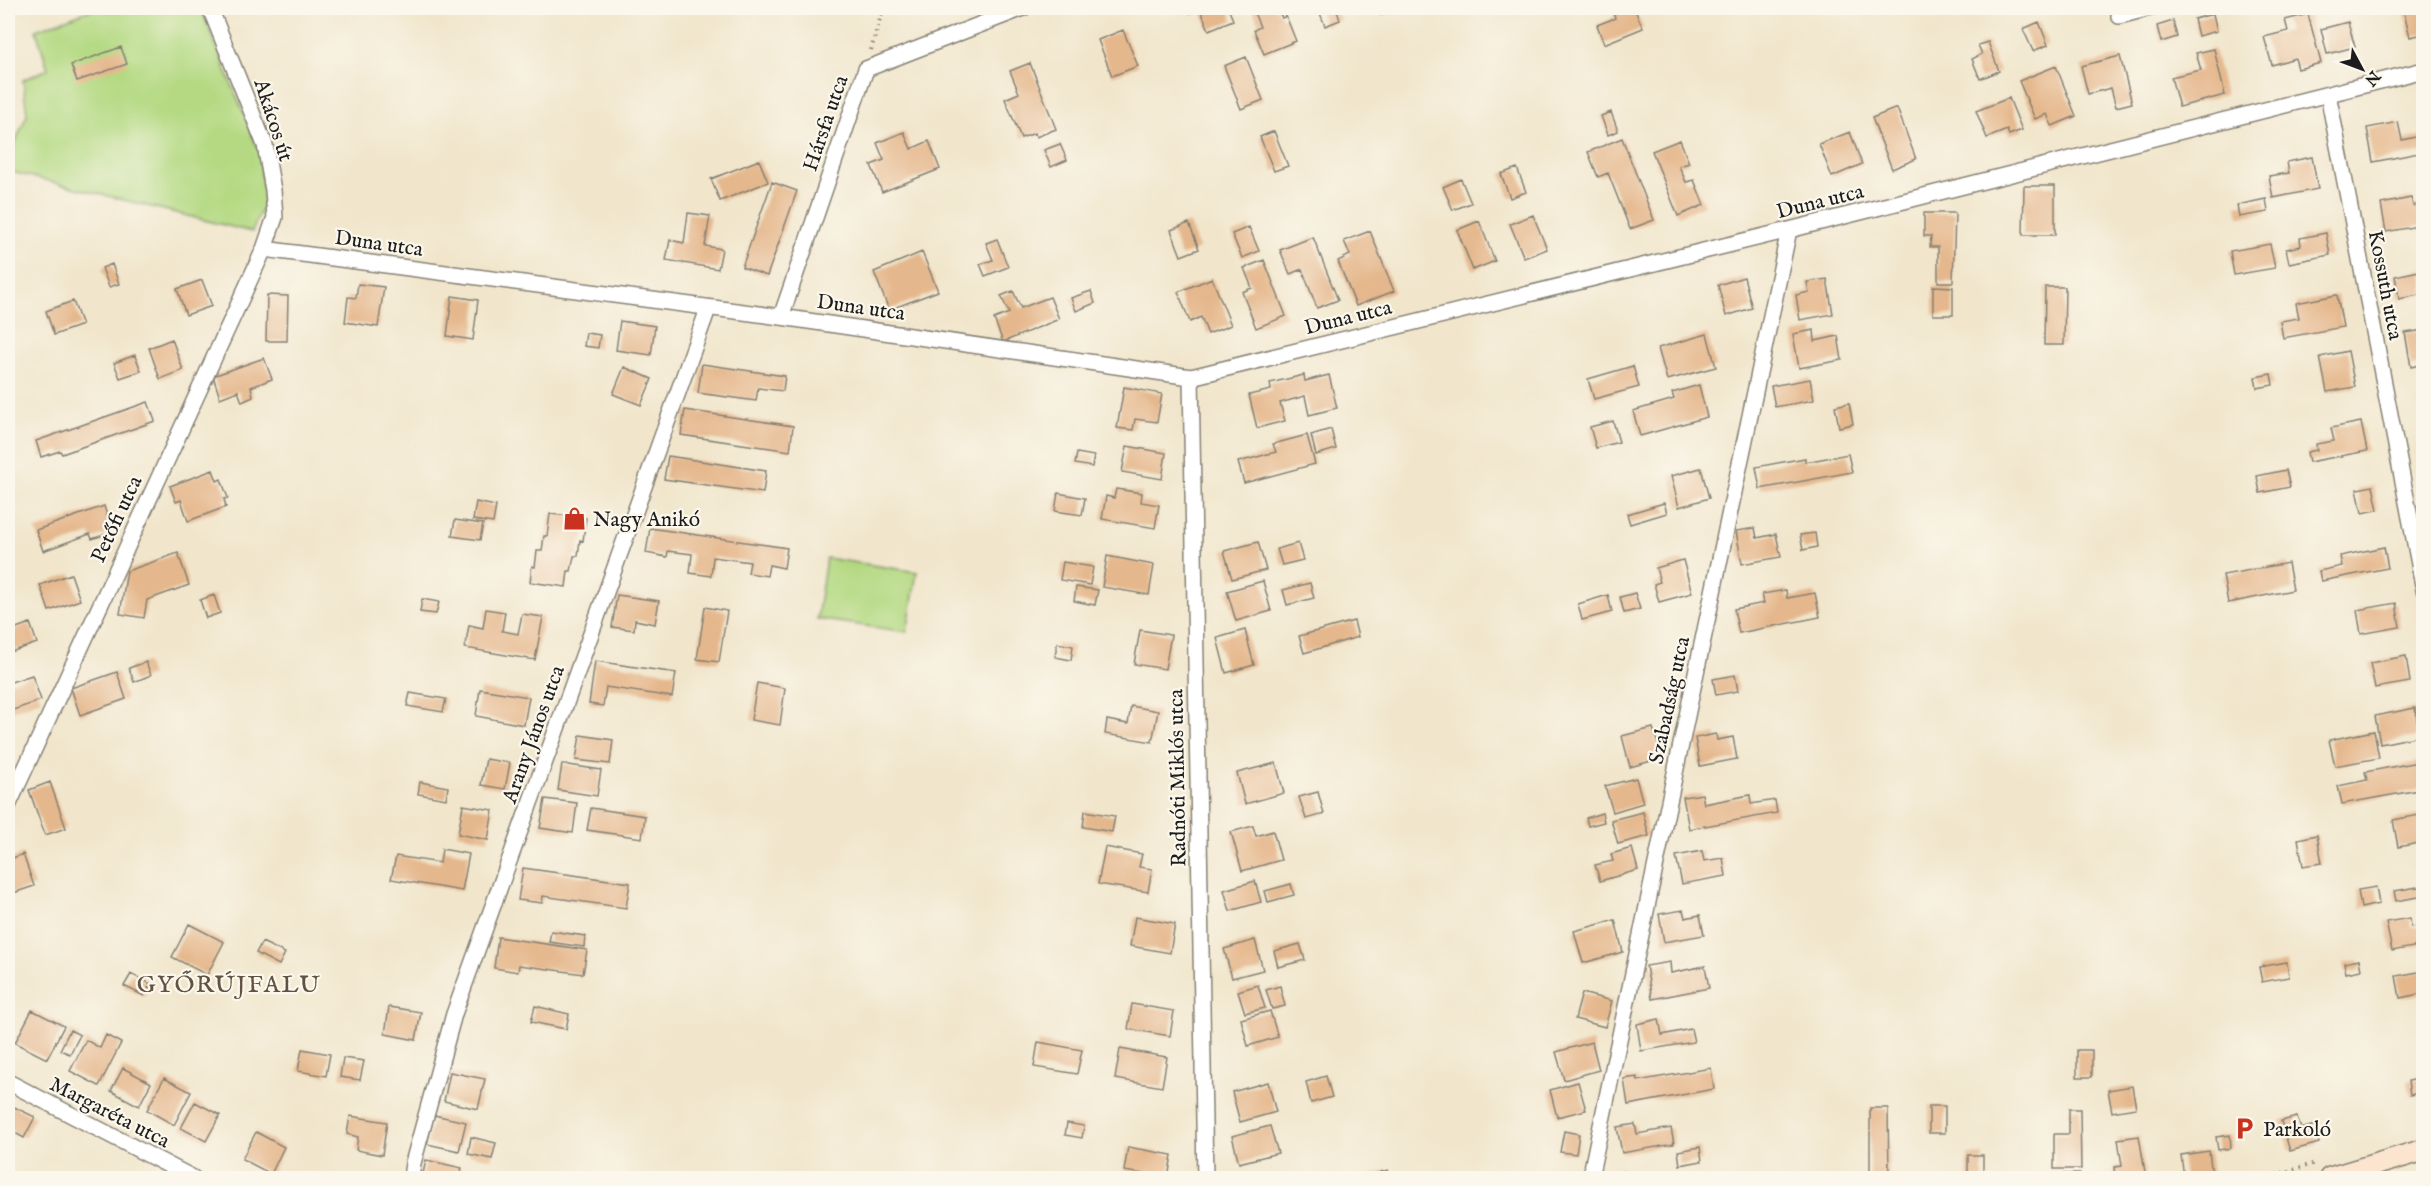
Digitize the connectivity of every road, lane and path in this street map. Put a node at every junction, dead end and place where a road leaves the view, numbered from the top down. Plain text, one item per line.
1 (210, 8) edge
2 (883, 8) edge
3 (1023, 8) edge
4 (2150, 8) edge
5 (2119, 16) dead end
6 (866, 69) junction
7 (2424, 70) edge
8 (2328, 94) junction
9 (1789, 230) junction
10 (264, 249) junction
11 (708, 309) junction
12 (781, 317) junction
13 (1191, 377) junction
14 (2424, 590) edge
15 (8, 806) edge
16 (8, 1082) edge
17 (2424, 1150) edge
18 (193, 1179) edge
19 (411, 1179) edge
20 (1204, 1179) edge
21 (1590, 1179) edge
22 (2330, 1179) edge

1 - 10 street, Akácos út
2 - 6 path
3 - 6 street, Hársfa utca
4 - 5 street
6 - 12 street, Hársfa utca
7 - 8 street, Duna utca
8 - 9 street, Duna utca
8 - 14 street, Kossuth utca
9 - 13 street, Duna utca
9 - 21 street, Szabadság utca
10 - 11 street, Duna utca
10 - 15 street, Petőfi utca
11 - 12 street, Duna utca
11 - 19 street, Arany János utca
12 - 13 street, Duna utca
13 - 20 street, Radnóti Miklós utca
16 - 18 street, Margaréta utca
17 - 22 main road

